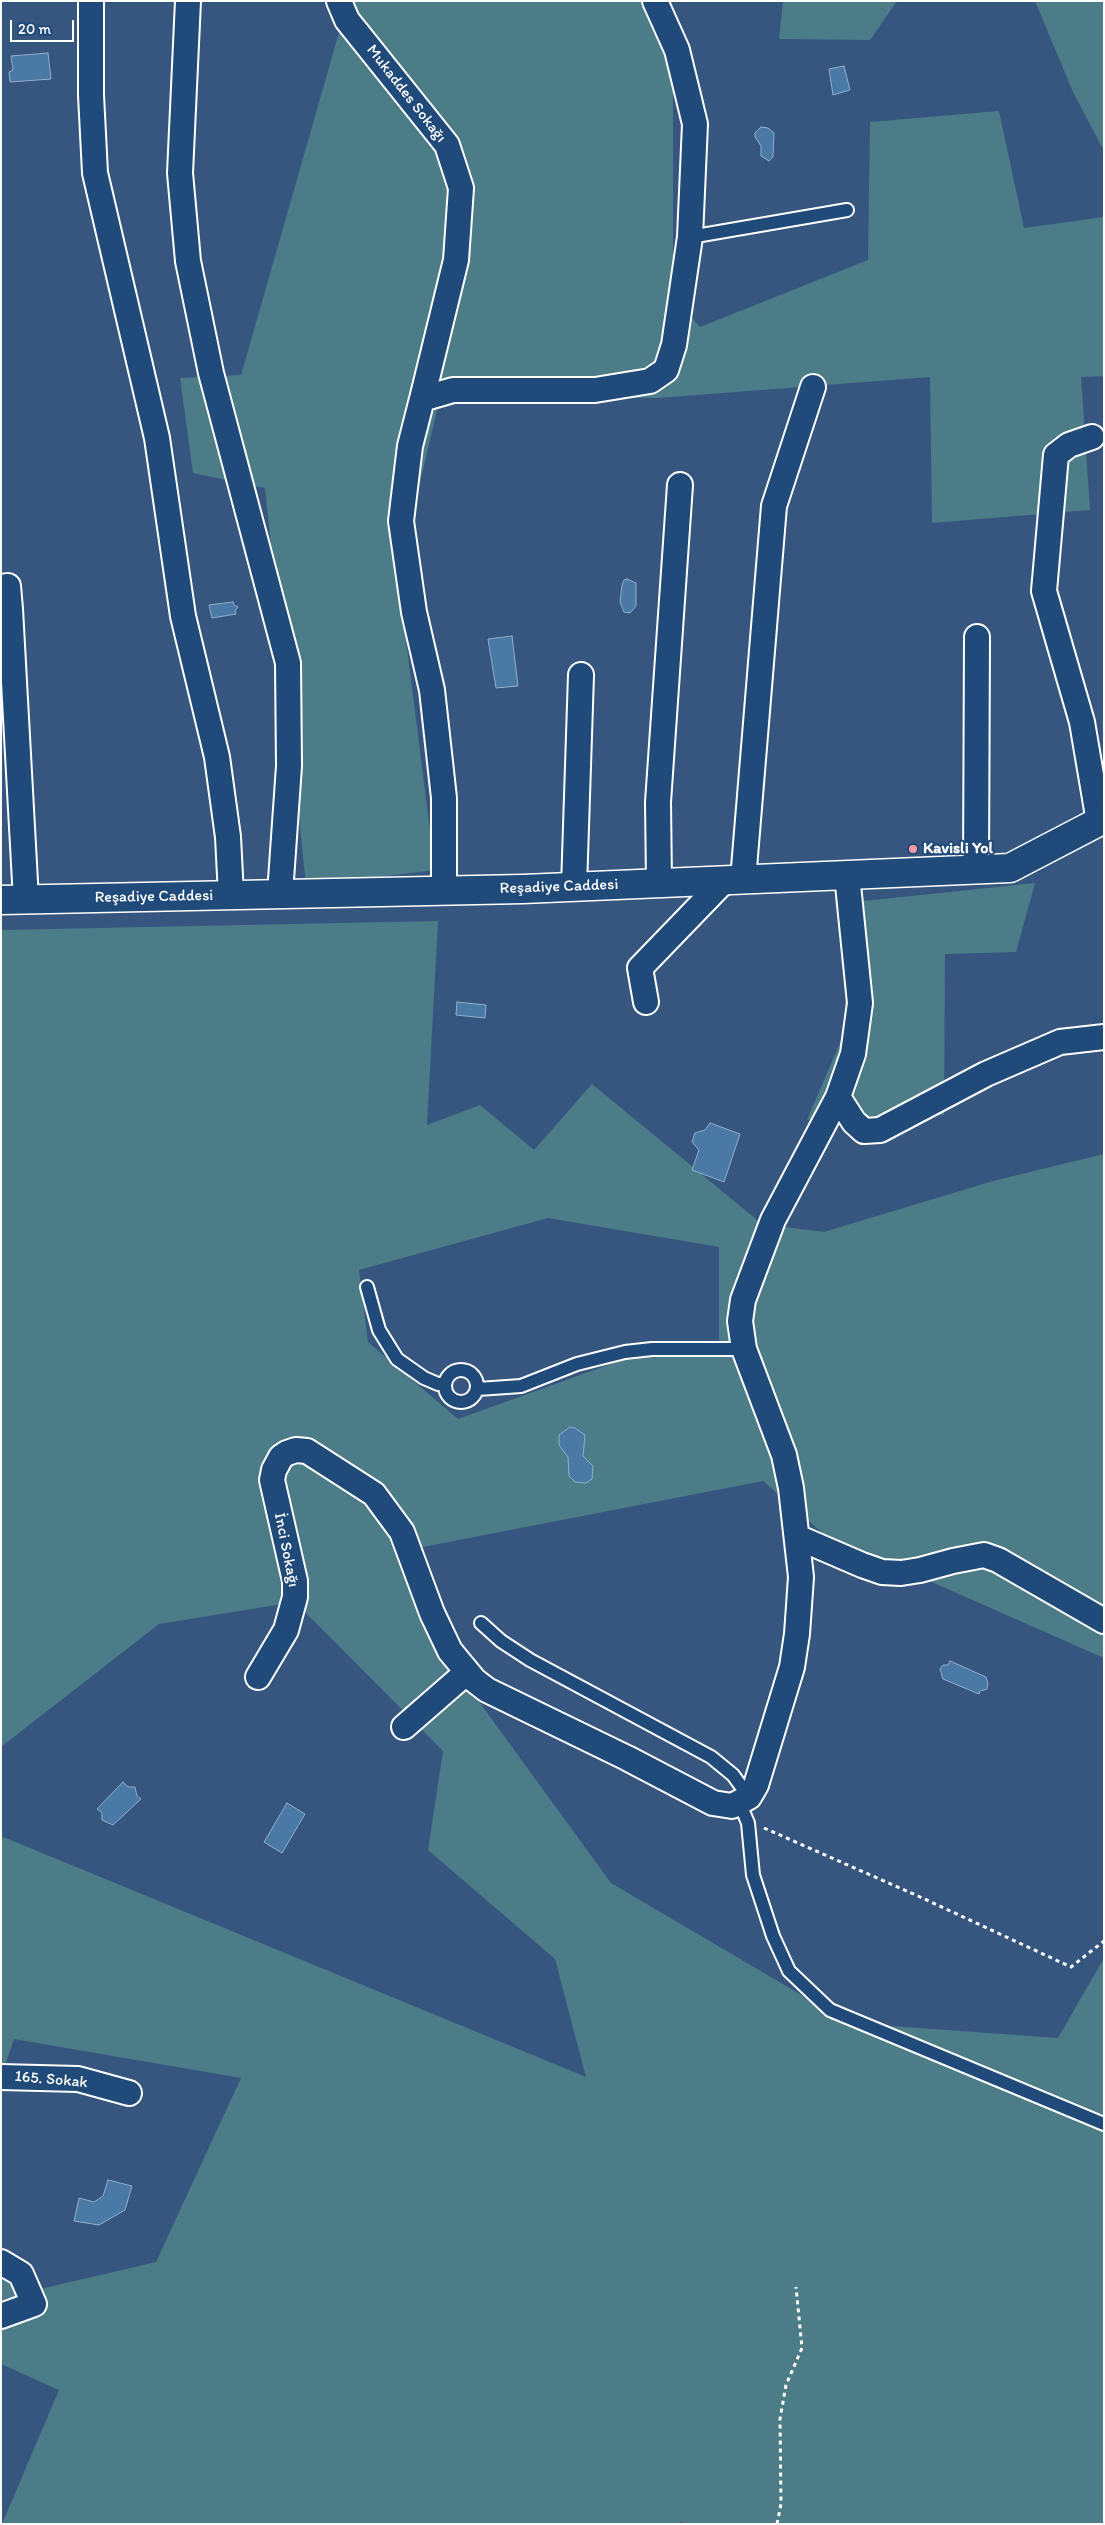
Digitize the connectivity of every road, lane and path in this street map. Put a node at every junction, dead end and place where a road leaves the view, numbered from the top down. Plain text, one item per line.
1 (91, 1) edge
2 (188, 1) edge
3 (339, 1) edge
4 (655, 1) edge
5 (847, 210) dead end
6 (690, 237) junction
7 (813, 388) dead end
8 (422, 399) junction
9 (1092, 437) dead end
10 (680, 485) dead end
11 (1, 587) edge
12 (977, 637) dead end
13 (581, 675) dead end
14 (1101, 821) edge
15 (976, 870) junction
16 (847, 875) junction
17 (733, 880) junction
18 (659, 883) junction
19 (574, 887) junction
20 (444, 891) junction
21 (280, 894) junction
22 (230, 896) junction
23 (14, 900) edge
24 (646, 1002) dead end
25 (1104, 1037) edge
26 (838, 1097) junction
27 (367, 1287) dead end
28 (744, 1349) junction
29 (445, 1384) junction
30 (478, 1389) junction
31 (797, 1537) junction
32 (1104, 1621) edge
33 (481, 1623) dead end
34 (466, 1673) junction
35 (258, 1677) dead end
36 (404, 1727) dead end
37 (746, 1808) junction
38 (1104, 1940) edge
39 (1, 2077) edge
40 (129, 2094) dead end
41 (1104, 2124) edge
42 (1, 2262) edge
43 (796, 2287) dead end
44 (1, 2316) edge
45 (776, 2524) edge

1 - 22 street
2 - 21 street
3 - 8 street, Mukaddes Sokağı
4 - 6 street
5 - 6 lane
6 - 8 street
7 - 17 street
8 - 20 street, Mukaddes Sokağı
9 - 14 street
10 - 18 street
11 - 23 street
12 - 15 street
13 - 19 street
14 - 15 street, Reşadiye Caddesi
15 - 16 street, Reşadiye Caddesi
16 - 17 street, Reşadiye Caddesi
16 - 26 street
17 - 18 street, Reşadiye Caddesi
17 - 24 street
18 - 19 street, Reşadiye Caddesi
19 - 20 street, Reşadiye Caddesi
20 - 21 street, Reşadiye Caddesi
21 - 22 street, Reşadiye Caddesi
22 - 23 street, Reşadiye Caddesi
25 - 26 street
26 - 28 street
27 - 29 lane
28 - 30 lane
28 - 31 street
29 - 30 lane
29 - 30 lane
31 - 32 street
31 - 37 street
33 - 37 lane
34 - 35 street, İnci Sokağı
34 - 36 street
34 - 37 street, İnci Sokağı
37 - 38 path
37 - 41 lane
39 - 40 street, 165. Sokak
42 - 44 street
43 - 45 path

